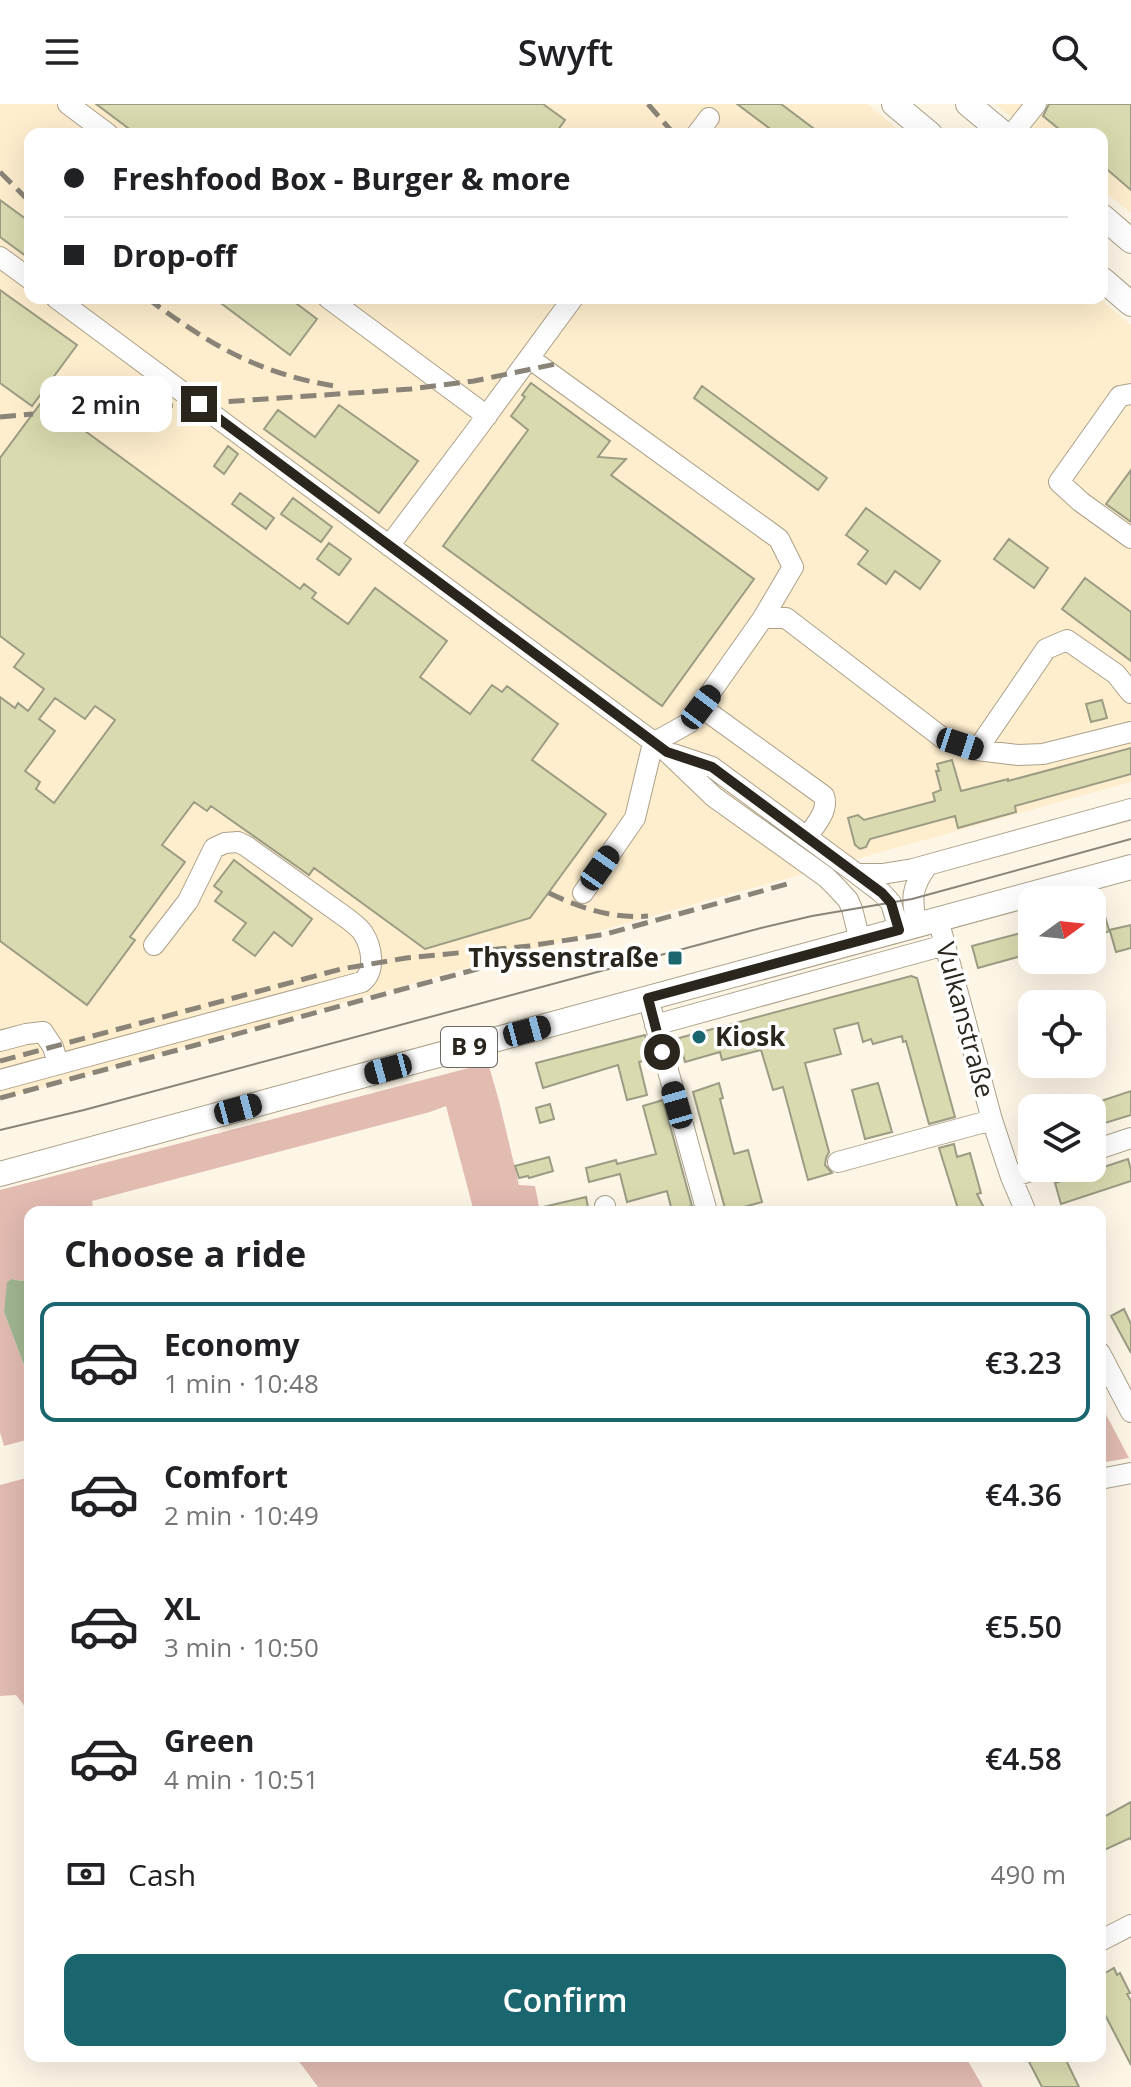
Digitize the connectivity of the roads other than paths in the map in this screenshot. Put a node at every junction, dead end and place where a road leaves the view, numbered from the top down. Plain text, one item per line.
1 (68, 104) edge
2 (894, 104) edge
3 (968, 104) edge
4 (1036, 104) edge
5 (100, 128) edge
6 (923, 128) edge
7 (997, 128) edge
8 (1017, 128) edge
9 (1108, 221) edge
10 (1131, 241) edge
11 (0, 257) edge
12 (24, 275) edge
13 (1108, 284) edge
14 (64, 304) edge
15 (336, 304) edge
16 (569, 304) edge
17 (1131, 304) edge
18 (529, 358) junction
19 (1131, 394) edge
20 (487, 416) junction
21 (1131, 538) edge
22 (389, 546) junction
23 (763, 618) junction
24 (1131, 693) edge
25 (701, 707) junction
26 (1131, 732) edge
27 (660, 748) junction
28 (977, 750) junction
29 (1131, 809) edge
30 (807, 837) junction
31 (927, 866) junction
32 (1131, 867) edge
33 (857, 874) junction
34 (583, 893) dead end
35 (918, 925) junction
36 (860, 941) junction
37 (154, 945) dead end
38 (945, 945) junction
39 (648, 998) junction
40 (655, 1025) junction
41 (0, 1041) edge
42 (58, 1064) junction
43 (0, 1080) edge
44 (992, 1120) junction
45 (1131, 1138) edge
46 (1106, 1146) edge
47 (838, 1162) dead end
48 (0, 1174) edge
49 (1018, 1175) edge
50 (1011, 1177) junction
51 (705, 1206) edge
52 (1023, 1206) edge
53 (1106, 1364) edge
54 (1131, 1412) edge
55 (1131, 1473) edge
56 (1106, 1478) edge
57 (1131, 1925) edge
58 (1106, 1938) edge

1 - 5 street
2 - 6 main road
3 - 7 main road
4 - 8 street
9 - 10 main road
11 - 12 street
13 - 17 main road
14 - 22 street
15 - 20 street
16 - 18 street
18 - 20 street
18 - 23 street
19 - 21 street
20 - 22 street
22 - 27 street
23 - 25 street
23 - 28 street
24 - 28 street
25 - 27 street
25 - 30 street
26 - 28 street
27 - 30 street
27 - 34 street
27 - 36 street
29 - 31 street
30 - 33 street
31 - 33 street
31 - 35 street
32 - 35 main road, B 9
33 - 35 street
35 - 36 main road, B 9
35 - 38 street, Vulkanstraße
36 - 39 main road, B 9
37 - 42 street
38 - 40 street
38 - 44 street, Vulkanstraße
39 - 40 street
39 - 48 main road, B 9
40 - 51 street
41 - 42 street
42 - 43 street
44 - 47 street, Vulkanstraße
44 - 50 street, Vulkanstraße
45 - 46 street
49 - 50 street
50 - 52 street, Vulkanstraße
53 - 54 street
55 - 56 street
57 - 58 street

